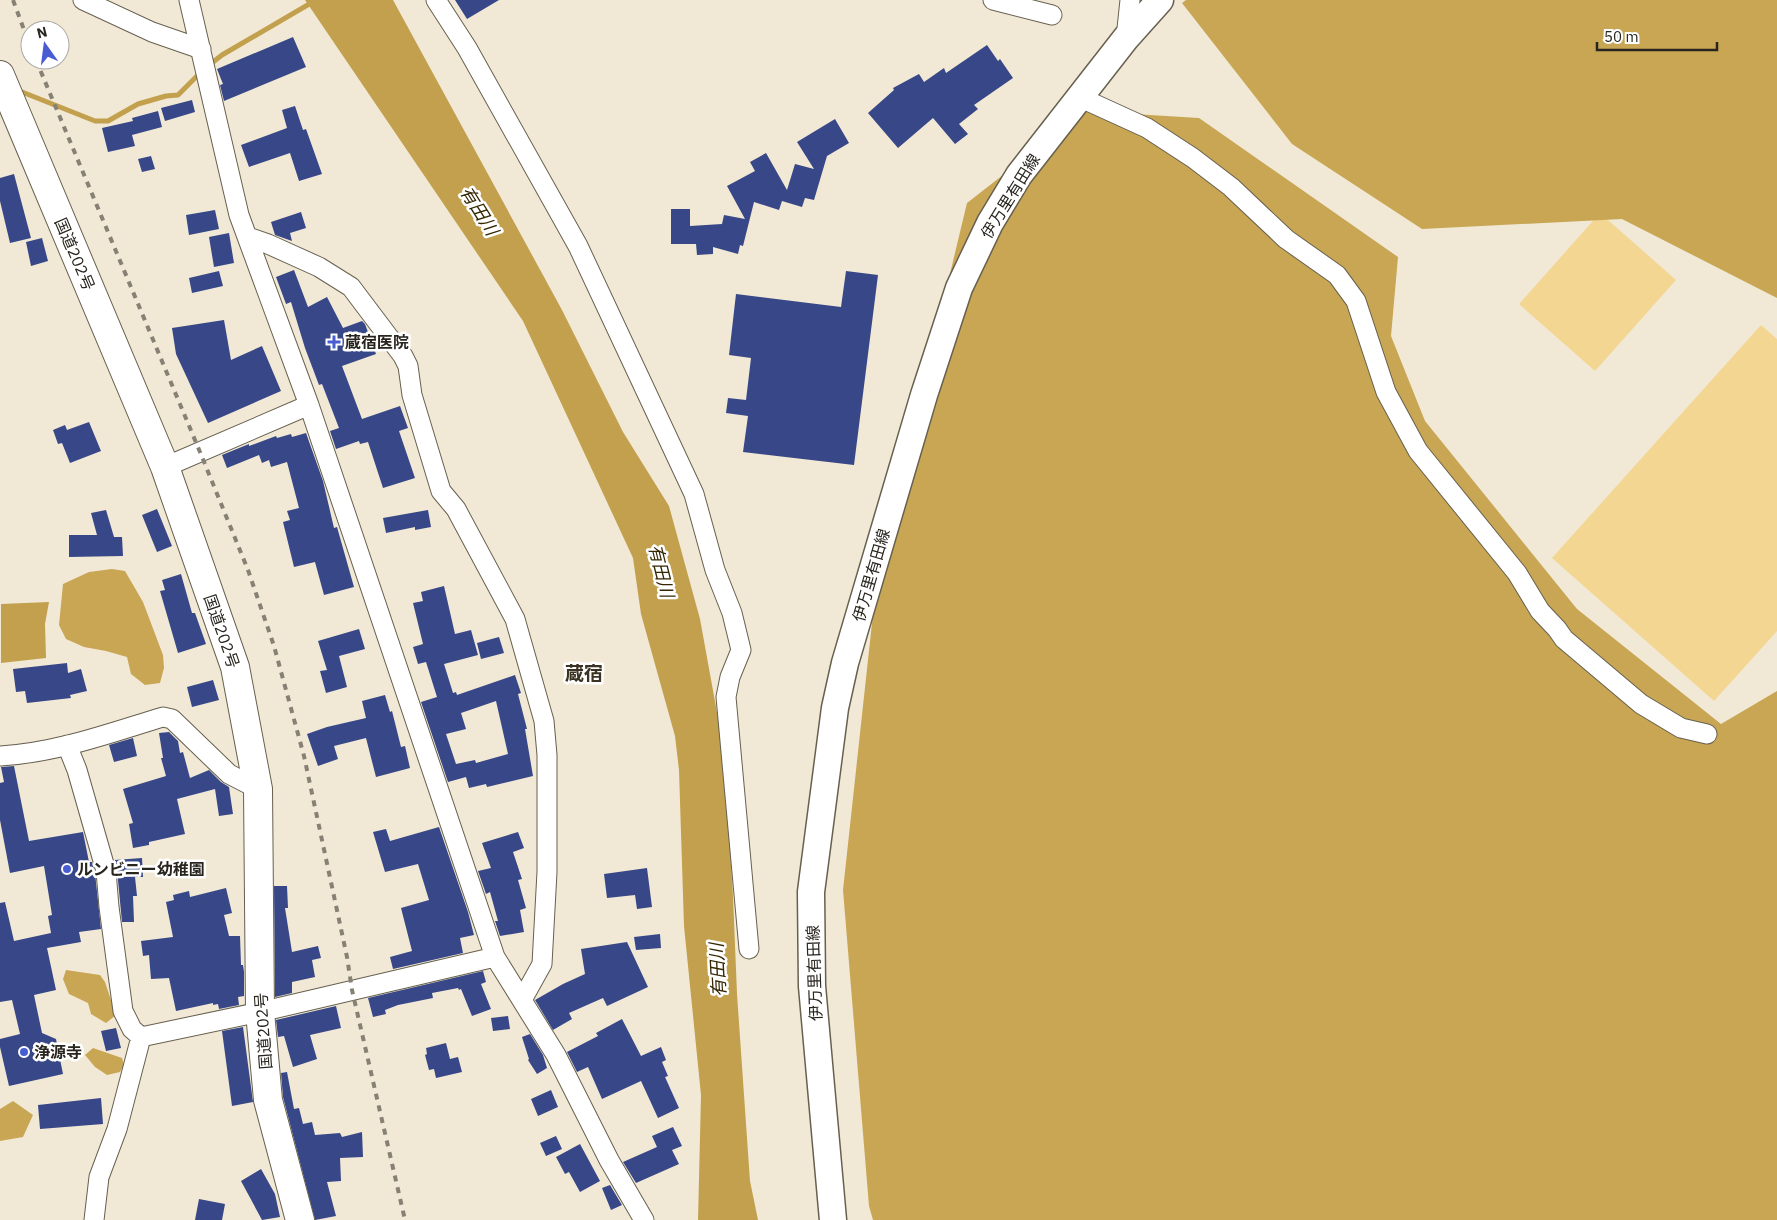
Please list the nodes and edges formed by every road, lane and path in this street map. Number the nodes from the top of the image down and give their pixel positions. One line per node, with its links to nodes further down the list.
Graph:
1 (83, 0): 9 (street)
2 (189, 0): 9 (street)
3 (436, 0): 19 (street)
4 (993, 0): 7 (street)
5 (1130, 0): 8 (street)
6 (1160, 0): 8 (main road, 伊万里有田線)
7 (1052, 15)
8 (1126, 38): 11 (main road, 伊万里有田線)
9 (201, 49): 12 (street)
10 (0, 75): 14 (highway, 国道202号)
11 (1079, 97): 15 (street); 27 (main road, 伊万里有田線)
12 (248, 237): 13 (street); 21 (street)
13 (309, 405): 14 (street); 20 (street)
14 (165, 467): 18 (highway, 国道202号)
15 (1707, 734)
16 (67, 745): 17 (street); 18 (street); 23 (street)
17 (0, 756)
18 (258, 789): 22 (highway, 国道202号)
19 (749, 949)
20 (495, 957): 21 (street); 22 (street)
21 (522, 1000): 26 (street)
22 (260, 1012): 23 (street); 25 (highway, 国道202号)
23 (141, 1037): 24 (street)
24 (94, 1220)
25 (300, 1220)
26 (644, 1220)
27 (833, 1220)

